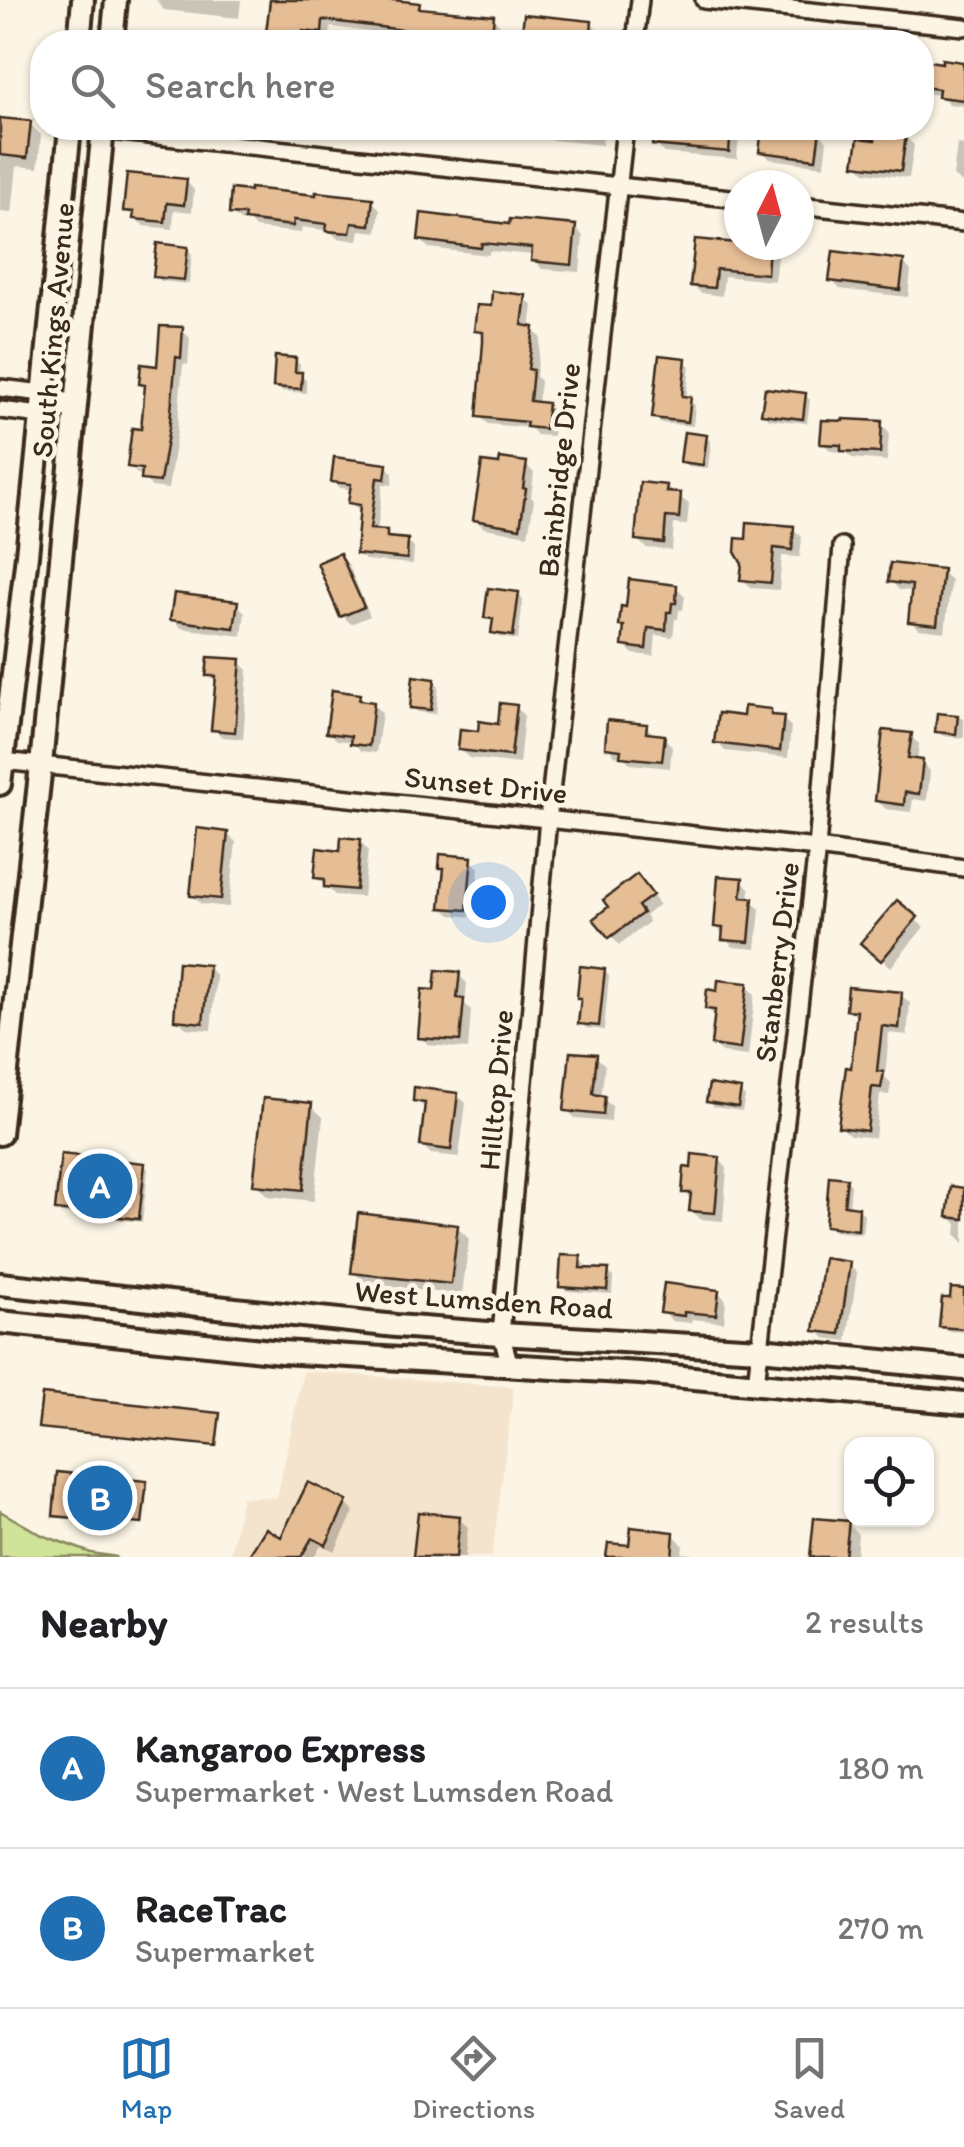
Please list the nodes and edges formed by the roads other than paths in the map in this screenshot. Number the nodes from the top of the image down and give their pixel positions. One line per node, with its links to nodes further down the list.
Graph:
1 (83, 0): 6 (main road)
2 (116, 0): 7 (main road)
3 (640, 0): 8 (street)
4 (704, 0): 5 (street)
5 (964, 26)
6 (80, 30)
7 (113, 30)
8 (636, 30)
9 (69, 140): 18 (main road, South Kings Avenue)
10 (96, 140): 19 (main road, South Kings Avenue)
11 (205, 140): 13 (street)
12 (624, 140): 13 (street, Bainbridge Drive)
13 (618, 186): 14 (street); 26 (street, Bainbridge Drive)
14 (724, 197)
15 (814, 207): 16 (street)
16 (964, 223)
17 (0, 388): 18 (street)
18 (43, 393): 19 (street); 21 (main road, South Kings Avenue)
19 (76, 404): 21 (street); 24 (main road, South Kings Avenue)
20 (0, 410): 21 (street)
21 (41, 415): 23 (main road, South Kings Avenue)
22 (842, 546): 27 (street, Stanberry Drive)
23 (2, 761): 24 (street, Sunset Drive); 25 (main road, South Kings Avenue)
24 (41, 765): 26 (street, Sunset Drive); 29 (main road, South Kings Avenue)
25 (0, 784)
26 (548, 819): 27 (street, Sunset Drive); 32 (street, Hilltop Drive)
27 (817, 848): 28 (street, Sunset Drive); 33 (street, Stanberry Drive)
28 (964, 868)
29 (0, 1134)
30 (0, 1284): 32 (main road, West Lumsden Road)
31 (0, 1322): 34 (main road, West Lumsden Road)
32 (500, 1334): 33 (main road, West Lumsden Road); 34 (street, Hilltop Drive)
33 (760, 1349): 35 (main road, West Lumsden Road); 36 (street, Stanberry Drive)
34 (510, 1365): 36 (main road, West Lumsden Road)
35 (964, 1369)
36 (756, 1384): 37 (main road, West Lumsden Road)
37 (964, 1403)

